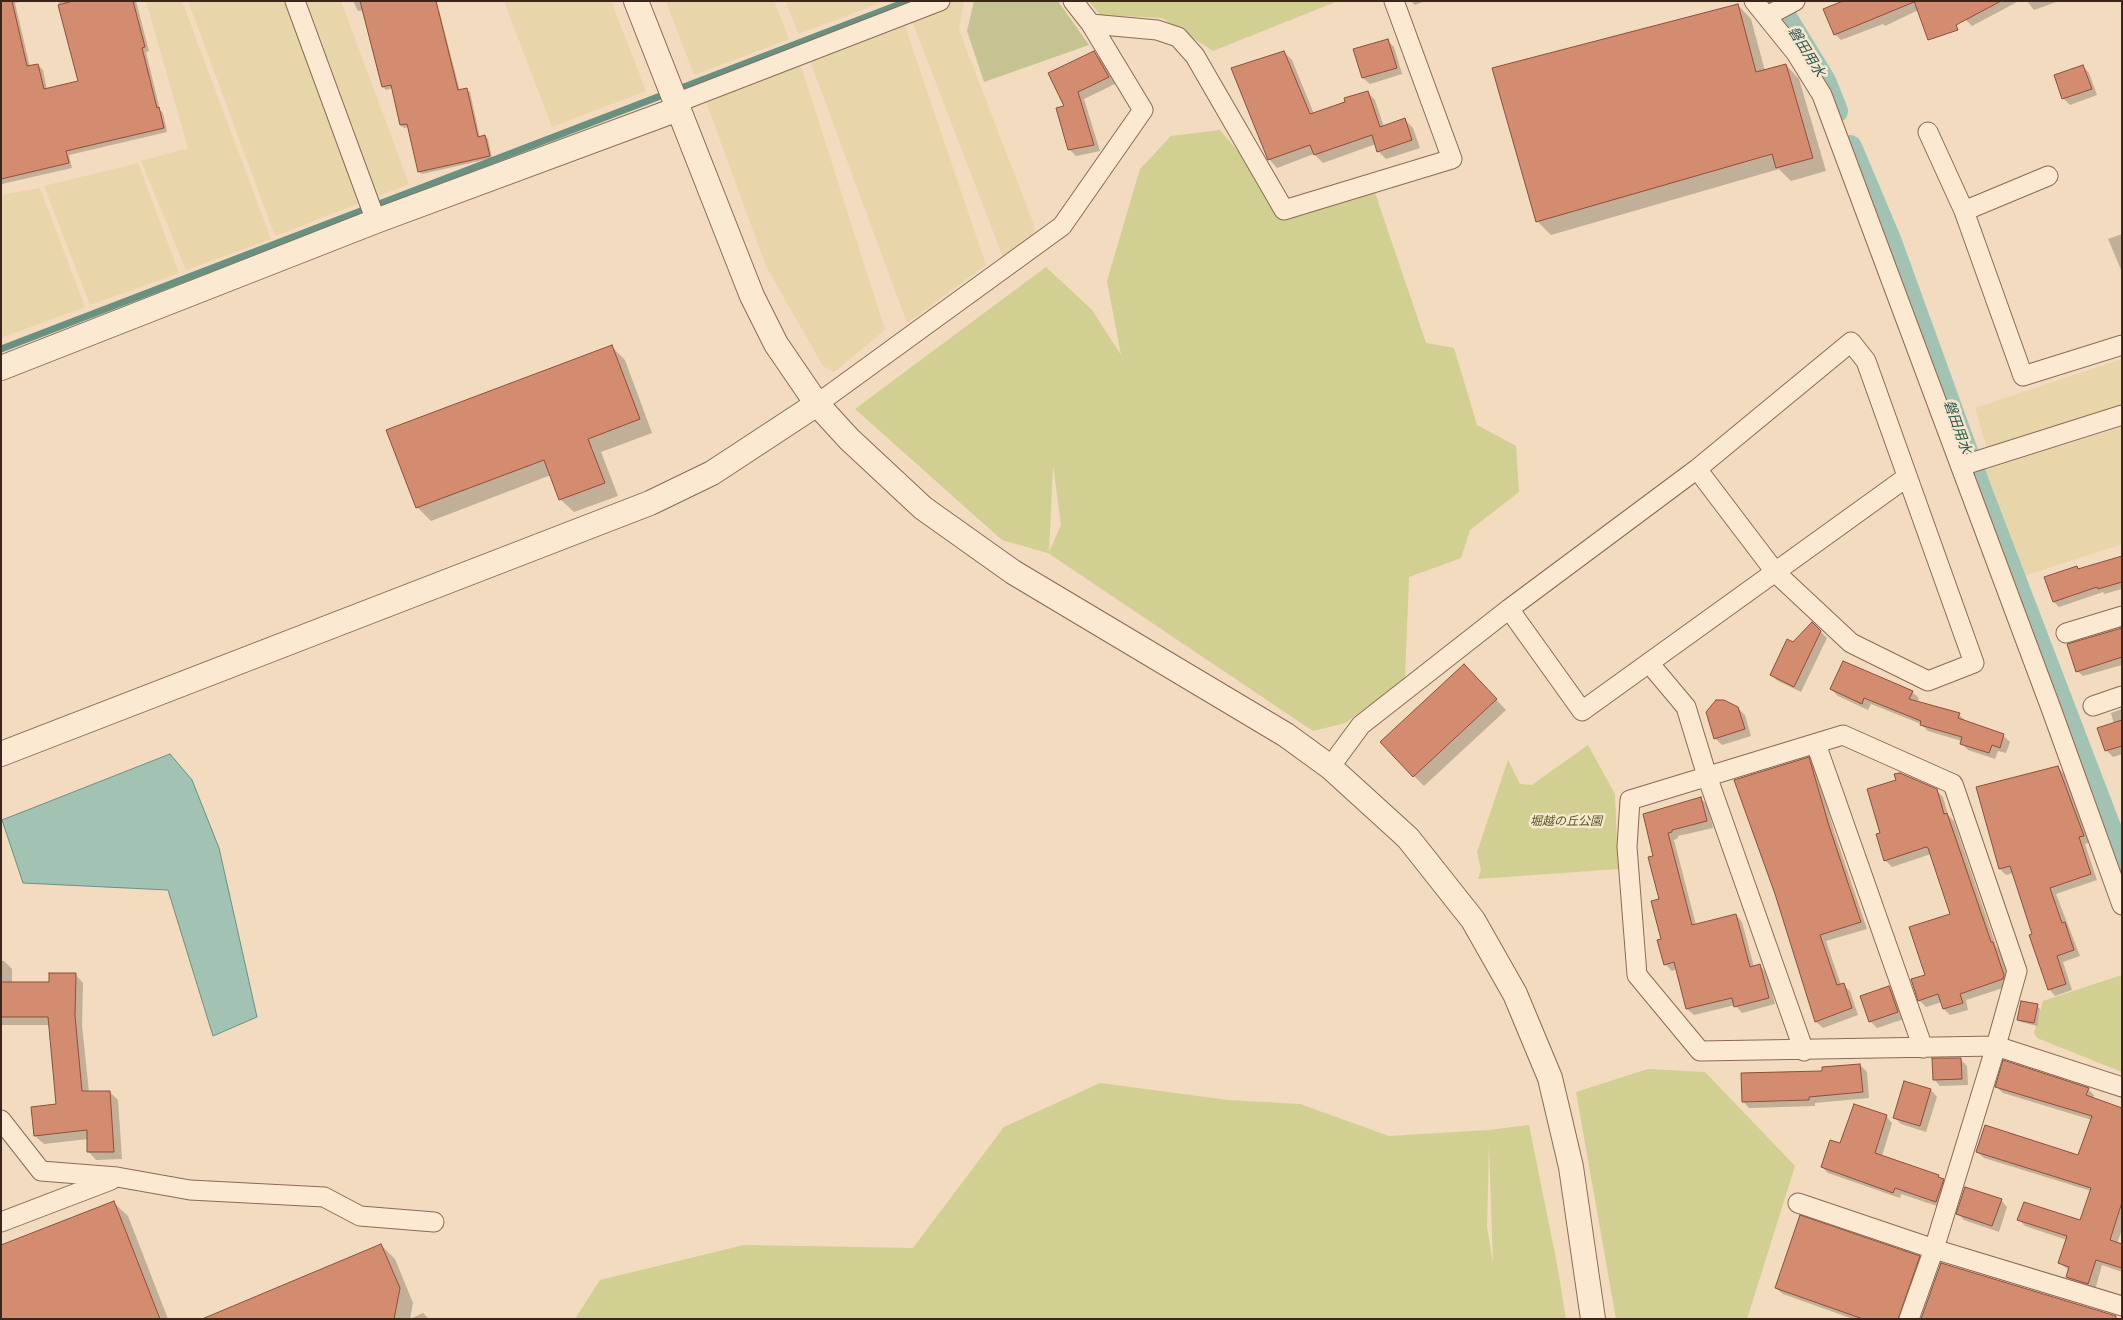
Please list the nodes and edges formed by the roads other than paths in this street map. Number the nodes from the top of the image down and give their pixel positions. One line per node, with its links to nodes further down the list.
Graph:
1 (295, 1): 14 (street)
2 (636, 1): 10 (street)
3 (940, 1): 10 (street)
4 (1073, 1): 9 (street)
5 (1394, 1): 9 (street)
6 (1754, 1): 8 (street)
7 (1795, 1): 8 (street)
8 (1767, 16): 19 (street)
9 (1091, 24): 17 (street)
10 (677, 106): 14 (street); 17 (street)
11 (1928, 132): 13 (street)
12 (2048, 176): 13 (street)
13 (1964, 211): 15 (street)
14 (376, 221): 16 (street)
15 (2122, 345)
16 (1, 368)
17 (817, 404): 30 (street); 31 (street)
18 (2122, 415): 19 (street)
19 (1961, 466): 33 (street)
20 (1697, 469): 21 (street); 22 (street); 23 (street)
21 (1907, 477): 22 (street); 22 (street)
22 (1776, 572): 26 (street)
23 (1509, 609): 26 (street); 31 (street)
24 (2122, 616): 25 (street)
25 (2066, 633)
26 (1649, 663): 32 (street)
27 (2122, 696): 28 (street)
28 (2093, 706)
29 (1816, 744): 32 (street); 34 (street); 35 (street)
30 (1, 754)
31 (1330, 766): 45 (street)
32 (1707, 776): 36 (street); 36 (street)
33 (2122, 905)
34 (1996, 1046): 35 (street); 37 (street); 43 (street)
35 (1923, 1048): 36 (street)
36 (1804, 1051)
37 (2122, 1087)
38 (1, 1120): 39 (street)
39 (117, 1178): 41 (street); 42 (street)
40 (1798, 1204): 43 (street)
41 (1, 1222)
42 (434, 1222)
43 (1934, 1249): 44 (street); 46 (street)
44 (2122, 1306)
45 (1593, 1319)
46 (1909, 1319)

